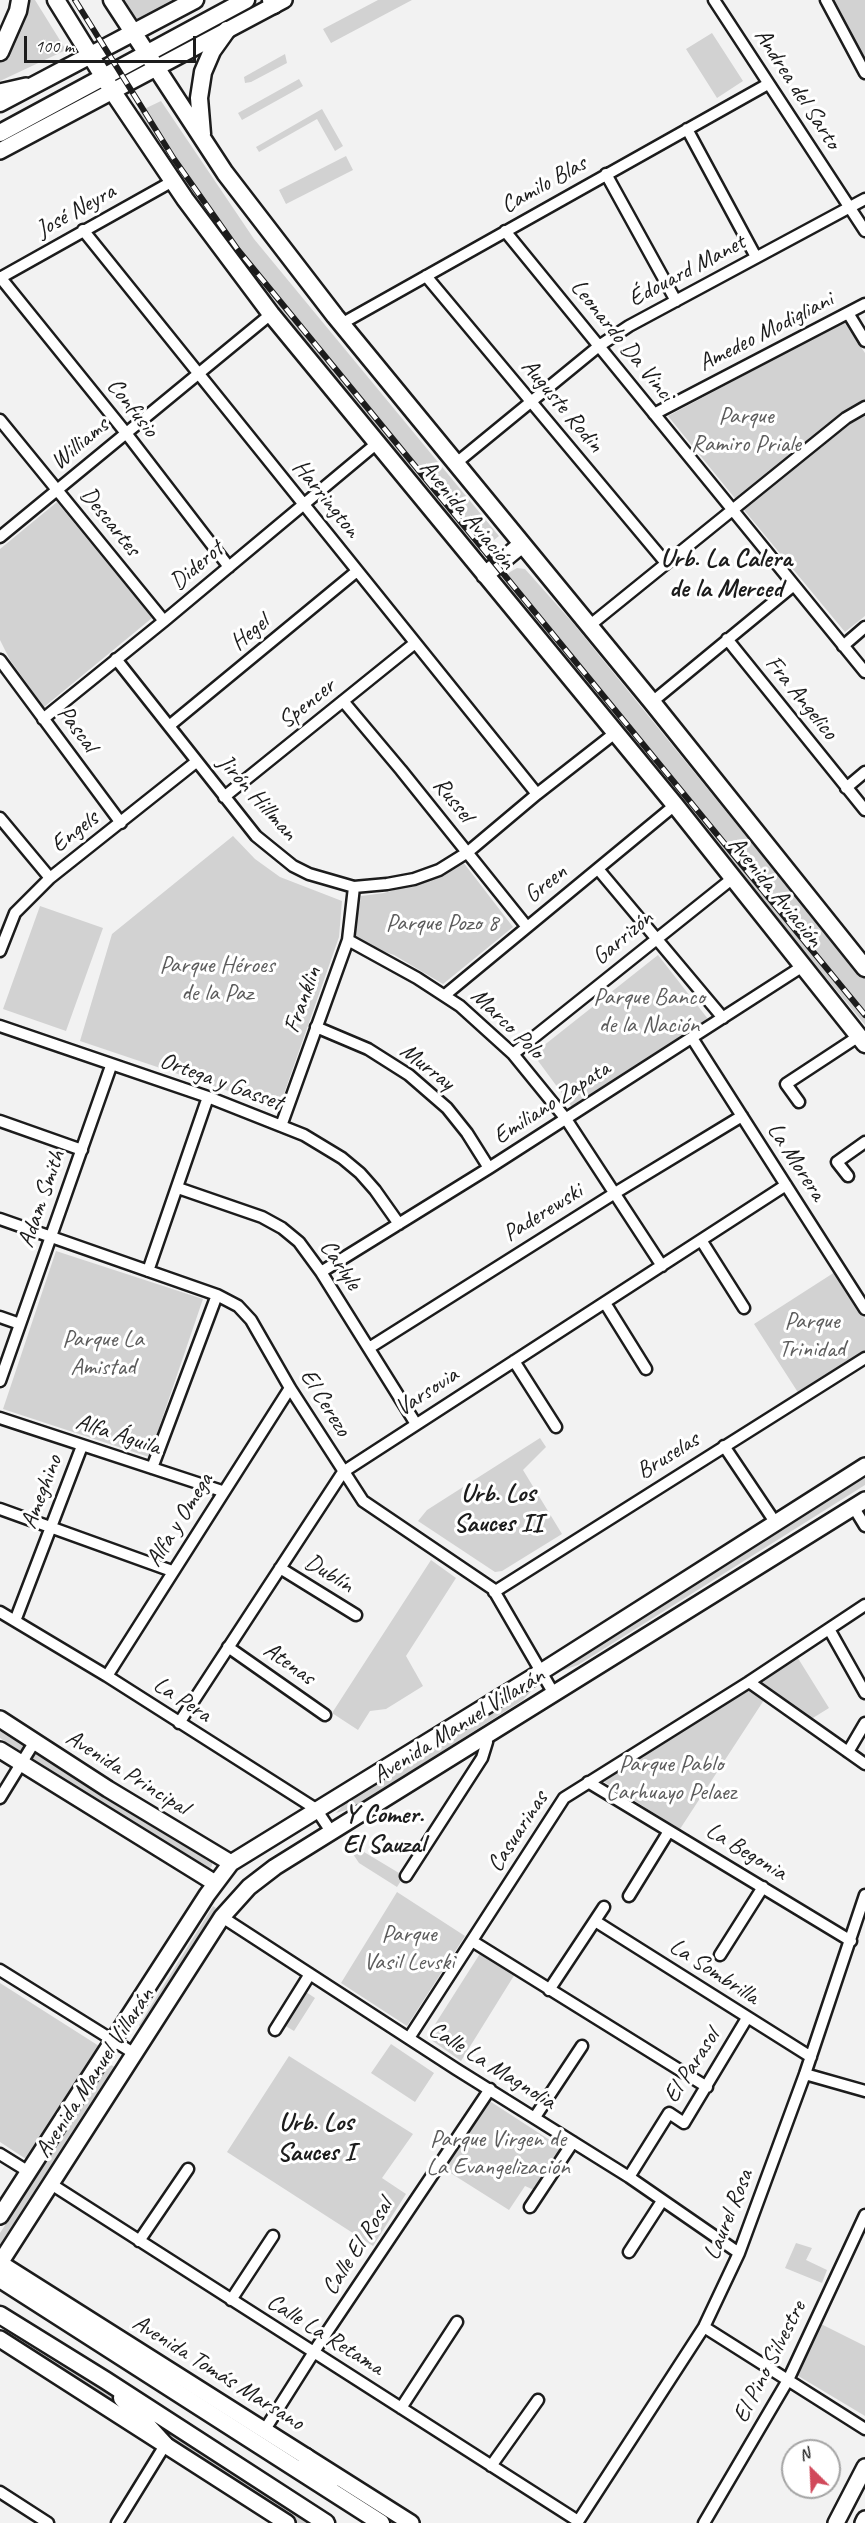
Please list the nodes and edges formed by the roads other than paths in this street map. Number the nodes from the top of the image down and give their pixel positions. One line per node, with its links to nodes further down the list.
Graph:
1 (20, 0): 11 (main road)
2 (56, 0): 12 (main road, Avenida Aviación)
3 (112, 0): 10 (main road, Avenida Aviación)
4 (195, 0): 10 (main road)
5 (246, 0): 13 (main road)
6 (826, 0): 14 (street)
7 (718, 1): 15 (street, Andrea del Sarto)
8 (276, 2): 9 (main road)
9 (227, 30): 13 (main road); 22 (main road)
10 (134, 32): 12 (main road); 13 (main road, Avenida Aviación)
11 (0, 52)
12 (90, 55): 16 (main road); 17 (main road, Avenida Aviación)
13 (152, 61): 17 (main road); 22 (main road, Avenida Aviación)
14 (865, 73)
15 (768, 84): 20 (street, Camilo Blas); 27 (street, Andrea del Sarto)
16 (32, 85): 18 (main road); 19 (main road)
17 (109, 85): 21 (main road); 23 (main road); 25 (main road, Avenida Aviación)
18 (0, 92)
19 (0, 103)
20 (687, 129): 24 (street, Camilo Blas); 31 (street)
21 (0, 133)
22 (202, 138): 38 (main road, Avenida Aviación)
23 (0, 151)
24 (606, 174): 29 (street, Camilo Blas); 34 (street)
25 (173, 181): 28 (street, José Neyra); 37 (main road, Avenida Aviación)
26 (865, 199): 27 (street, Édouard Manet)
27 (849, 207): 30 (street, Andrea del Sarto); 31 (street, Édouard Manet)
28 (83, 230): 33 (street, José Neyra); 41 (street, Harrington)
29 (505, 231): 32 (street, Camilo Blas); 40 (street, Leonardo Da Vinci)
30 (865, 231)
31 (756, 257): 34 (street, Édouard Manet)
32 (426, 276): 38 (street, Camilo Blas); 42 (street, Auguste Rodin)
33 (0, 278): 46 (street, Confusio)
34 (676, 301): 40 (street, Édouard Manet)
35 (865, 304): 36 (street, Amedeo Modigliani)
36 (848, 313): 39 (street); 44 (street, Amedeo Modigliani)
37 (271, 314): 41 (street, Williams); 47 (main road, Avenida Aviación)
38 (341, 324): 48 (main road, Avenida Aviación)
39 (865, 341)
40 (599, 346): 42 (street, Édouard Manet); 44 (street, Leonardo Da Vinci)
41 (198, 373): 46 (street, Williams); 50 (street, Harrington)
42 (531, 402): 48 (street, Édouard Manet); 54 (street, Auguste Rodin)
43 (865, 407): 51 (street)
44 (654, 414): 51 (street, Leonardo Da Vinci)
45 (0, 420): 49 (street, Descartes)
46 (126, 433): 49 (street, Williams); 55 (street, Confusio)
47 (376, 444): 50 (street, Diderot); 57 (main road, Avenida Aviación)
48 (455, 464): 53 (main road, Avenida Aviación)
49 (57, 491): 52 (street, Williams); 59 (street, Descartes)
50 (304, 504): 55 (street, Diderot); 56 (street, Harrington)
51 (732, 509): 54 (street); 58 (street, Leonardo Da Vinci)
52 (0, 537)
53 (521, 545): 57 (main road); 60 (main road, Avenida Aviación)
54 (666, 563): 60 (street)
55 (229, 567): 59 (street, Diderot)
56 (357, 571): 63 (street, Harrington); 71 (street, Hegel)
57 (484, 575): 72 (main road, Avenida Aviación)
58 (794, 585): 62 (street); 64 (street, Leonardo Da Vinci)
59 (164, 621): 65 (street, Diderot)
60 (589, 626): 69 (main road, Avenida Aviación)
61 (865, 627): 64 (street)
62 (727, 639): 69 (street); 75 (street, Fra Angelico)
63 (415, 643): 68 (street, Spencer); 76 (street, Harrington)
64 (843, 646): 67 (street, Leonardo Da Vinci)
65 (116, 659): 70 (street, Diderot); 71 (street, Jirón Hillman)
66 (0, 660): 70 (street, Pascal)
67 (865, 672)
68 (343, 701): 77 (street, Spencer); 82 (street, Russel)
69 (652, 702): 92 (main road, Avenida Aviación)
70 (43, 718): 81 (street, Pascal)
71 (169, 726): 73 (street, Jirón Hillman)
72 (615, 733): 76 (street, Jirón Hillman); 78 (main road, Avenida Aviación)
73 (196, 762): 77 (street, Jirón Hillman); 81 (street, Engels)
74 (865, 772): 75 (street)
75 (846, 788): 79 (street, Fra Angelico)
76 (537, 794): 82 (street, Jirón Hillman)
77 (224, 796): 86 (street, Jirón Hillman)
78 (675, 805): 83 (street, Green); 85 (main road, Avenida Aviación)
79 (865, 810)
80 (0, 818): 84 (street)
81 (121, 823): 84 (street, Engels)
82 (468, 852): 86 (street, Jirón Hillman); 87 (street, Russel)
83 (598, 869): 87 (street, Green); 88 (street)
84 (51, 878): 90 (street, Engels)
85 (733, 878): 88 (street, Garrizón); 91 (main road, Avenida Aviación)
86 (354, 887): 89 (street, Franklin)
87 (527, 927): 93 (street, Green)
88 (656, 937): 94 (street); 99 (street, Garrizón)
89 (348, 940): 93 (street, Marco Polo); 96 (street, Franklin)
90 (0, 951)
91 (803, 966): 94 (street, Emiliano Zapata); 98 (main road, Avenida Aviación)
92 (865, 968)
93 (445, 995): 99 (street, Marco Polo)
94 (723, 1018): 97 (street, Emiliano Zapata)
95 (0, 1026): 100 (street, Ortega y Gasset)
96 (316, 1027): 106 (street, Franklin); 109 (street, Murray)
97 (692, 1038): 103 (street, La Morera); 104 (street, Emiliano Zapata)
98 (862, 1040): 102 (street)
99 (513, 1054): 104 (street, Marco Polo)
100 (111, 1066): 101 (street, Ortega y Gasset); 108 (street, Adam Smith)
101 (208, 1098): 106 (street, Ortega y Gasset); 112 (street)
102 (799, 1102)
103 (742, 1116): 111 (street, La Morera); 113 (street, Paderewski)
104 (566, 1119): 109 (street, Emiliano Zapata); 113 (street, Marco Polo)
105 (0, 1121): 108 (street)
106 (281, 1125): 115 (street, Ortega y Gasset)
107 (865, 1142): 110 (street)
108 (82, 1150): 116 (street, Adam Smith)
109 (489, 1168): 115 (street, Emiliano Zapata)
110 (848, 1176)
111 (786, 1185): 117 (street, Varsovia); 124 (street, La Morera)
112 (178, 1188): 119 (street); 120 (street, Carlyle)
113 (615, 1193): 118 (street, Marco Polo); 127 (street, Paderewski)
114 (0, 1219): 116 (street, El Cerezo)
115 (399, 1224): 120 (street, Emiliano Zapata)
116 (51, 1237): 119 (street, El Cerezo); 126 (street, Adam Smith)
117 (701, 1240): 118 (street, Varsovia); 123 (street)
118 (662, 1266): 122 (street, Varsovia)
119 (148, 1271): 121 (street, El Cerezo)
120 (321, 1272): 127 (street, Carlyle)
121 (217, 1295): 132 (street, El Cerezo); 139 (street)
122 (605, 1303): 129 (street, Varsovia); 130 (street)
123 (744, 1308)
124 (865, 1309)
125 (0, 1317): 126 (street)
126 (20, 1324): 131 (street, Adam Smith)
127 (369, 1348): 134 (street, Carlyle)
128 (865, 1358): 137 (street, Bruselas)
129 (514, 1361): 134 (street, Varsovia); 135 (street)
130 (646, 1369)
131 (0, 1381)
132 (290, 1388): 140 (street, El Cerezo); 141 (street, Alfa y Omega)
133 (0, 1418): 136 (street, Alfa Águila)
134 (417, 1424): 140 (street, Varsovia)
135 (556, 1427)
136 (82, 1446): 139 (street, Alfa Águila); 146 (street, Ameghino)
137 (724, 1446): 144 (street); 149 (street, Bruselas)
138 (865, 1466): 144 (main road, Avenida Manuel Villarán)
139 (152, 1468): 141 (street, Alfa Águila)
140 (343, 1472): 147 (street, Varsovia); 149 (street, El Cerezo)
141 (222, 1491): 148 (street, Alfa y Omega)
142 (859, 1504): 145 (street); 160 (main road, Avenida Manuel Villarán)
143 (0, 1509): 146 (street)
144 (775, 1522): 156 (main road, Avenida Manuel Villarán)
145 (865, 1526)
146 (51, 1527): 148 (street); 153 (street, Ameghino)
147 (280, 1568): 152 (street, Dublín); 155 (street, Varsovia)
148 (172, 1571): 157 (street, Alfa y Omega)
149 (494, 1592): 156 (street, El Cerezo)
150 (865, 1605): 154 (street, Casuarinas)
151 (0, 1612): 153 (street, La Pera)
152 (356, 1615)
153 (15, 1621): 157 (street, La Pera)
154 (829, 1629): 158 (street, Casuarinas); 159 (street)
155 (228, 1647): 161 (street, Atenas); 163 (street, Varsovia)
156 (541, 1672): 160 (street, El Cerezo); 173 (main road, Avenida Manuel Villarán)
157 (107, 1676): 163 (street, La Pera)
158 (749, 1682): 168 (street); 171 (street, Casuarinas)
159 (865, 1693)
160 (554, 1694): 165 (main road, Avenida Manuel Villarán)
161 (325, 1715)
162 (0, 1719): 166 (main road, Avenida Principal)
163 (179, 1723): 173 (street, La Pera)
164 (865, 1723): 168 (street)
165 (486, 1737): 175 (main road, Avenida Manuel Villarán); 178 (street)
166 (35, 1741): 169 (street); 176 (main road, Avenida Principal)
167 (0, 1750): 169 (main road, Avenida Principal)
168 (848, 1752): 170 (street)
169 (22, 1763): 172 (street); 179 (main road, Avenida Principal)
170 (865, 1764)
171 (588, 1782): 174 (street, La Begonia); 186 (street, Casuarinas)
172 (0, 1798)
173 (316, 1809): 175 (street, La Pera); 177 (main road, Avenida Manuel Villarán)
174 (669, 1831): 180 (street, La Begonia); 182 (street)
175 (332, 1833): 184 (main road, Avenida Manuel Villarán)
176 (214, 1852): 177 (main road, Avenida Principal); 179 (main road)
177 (231, 1863): 179 (main road, Avenida Manuel Villarán)
178 (406, 1876)
179 (209, 1879): 195 (main road, Avenida Manuel Villarán)
180 (763, 1887): 187 (street, La Begonia); 188 (street)
181 (865, 1895): 187 (street, Laurel Rosa)
182 (629, 1896)
183 (604, 1907): 185 (street)
184 (222, 1917): 190 (street, Calle La Magnolia); 197 (main road, Avenida Manuel Villarán)
185 (595, 1921): 191 (street); 192 (street, La Sombrilla)
186 (472, 1941): 191 (street); 194 (street, Casuarinas)
187 (850, 1941): 198 (street, Laurel Rosa)
188 (720, 1955)
189 (0, 1970): 195 (street)
190 (310, 1974): 193 (street); 194 (street, Calle La Magnolia)
191 (549, 1990): 200 (street)
192 (747, 2018): 198 (street, La Sombrilla); 200 (street, El Parasol)
193 (275, 2030)
194 (409, 2038): 201 (street, Calle La Magnolia)
195 (113, 2041): 197 (street); 207 (main road, Avenida Manuel Villarán)
196 (582, 2046): 203 (street)
197 (135, 2054): 209 (main road, Avenida Manuel Villarán)
198 (811, 2057): 199 (street, Laurel Rosa)
199 (805, 2074): 202 (street); 217 (street, Laurel Rosa)
200 (707, 2087): 208 (street, El Parasol)
201 (490, 2089): 203 (street, Calle La Magnolia); 225 (street, Calle El Rosal)
202 (865, 2091)
203 (535, 2117): 204 (street, Calle La Magnolia)
204 (573, 2142): 208 (street, Calle La Magnolia); 211 (street)
205 (0, 2154): 207 (street)
206 (188, 2169): 215 (street)
207 (29, 2172): 213 (main road, Avenida Manuel Villarán)
208 (629, 2177): 210 (street, Calle La Magnolia)
209 (51, 2184): 215 (street, Calle La Retama); 218 (main road, Avenida Manuel Villarán)
210 (662, 2201): 216 (street); 217 (street, Calle La Magnolia)
211 (530, 2207)
212 (865, 2215): 227 (street, El Pino Silvestre)
213 (0, 2216)
214 (273, 2236): 220 (street)
215 (139, 2241): 220 (street, Calle La Retama)
216 (629, 2252)
217 (739, 2253): 223 (street, Laurel Rosa)
218 (0, 2263): 230 (main road, Avenida Tomás Marsano)
219 (0, 2280): 230 (main road, Avenida Tomás Marsano)
220 (231, 2301): 225 (street, Calle La Retama)
221 (0, 2315): 226 (main road)
222 (457, 2322): 229 (street)
223 (704, 2327): 227 (street); 240 (street, Laurel Rosa)
224 (0, 2339): 233 (main road)
225 (314, 2353): 229 (street, Calle La Retama); 232 (street, Calle El Rosal)
226 (105, 2380): 233 (main road); 244 (main road)
227 (788, 2380): 231 (street); 247 (street, El Pino Silvestre)
228 (538, 2400): 235 (street)
229 (400, 2408): 235 (street, Calle La Retama)
230 (241, 2425): 232 (main road, Avenida Tomás Marsano); 238 (main road, Avenida Tomás Marsano)
231 (865, 2429)
232 (264, 2431): 234 (main road, Avenida Tomás Marsano)
233 (164, 2448): 242 (street); 243 (main road)
234 (306, 2457): 238 (main road); 246 (main road, Avenida Tomás Marsano)
235 (491, 2466): 240 (street, Calle La Retama)
236 (865, 2467): 248 (main road)
237 (2, 2497): 241 (street)
238 (345, 2499): 245 (main road, Avenida Tomás Marsano)
239 (865, 2519): 249 (main road)
240 (577, 2522)
241 (48, 2523)
242 (117, 2523)
243 (287, 2523)
244 (326, 2523)
245 (381, 2523)
246 (411, 2523)
247 (704, 2523)
248 (836, 2523)
249 (863, 2523)

